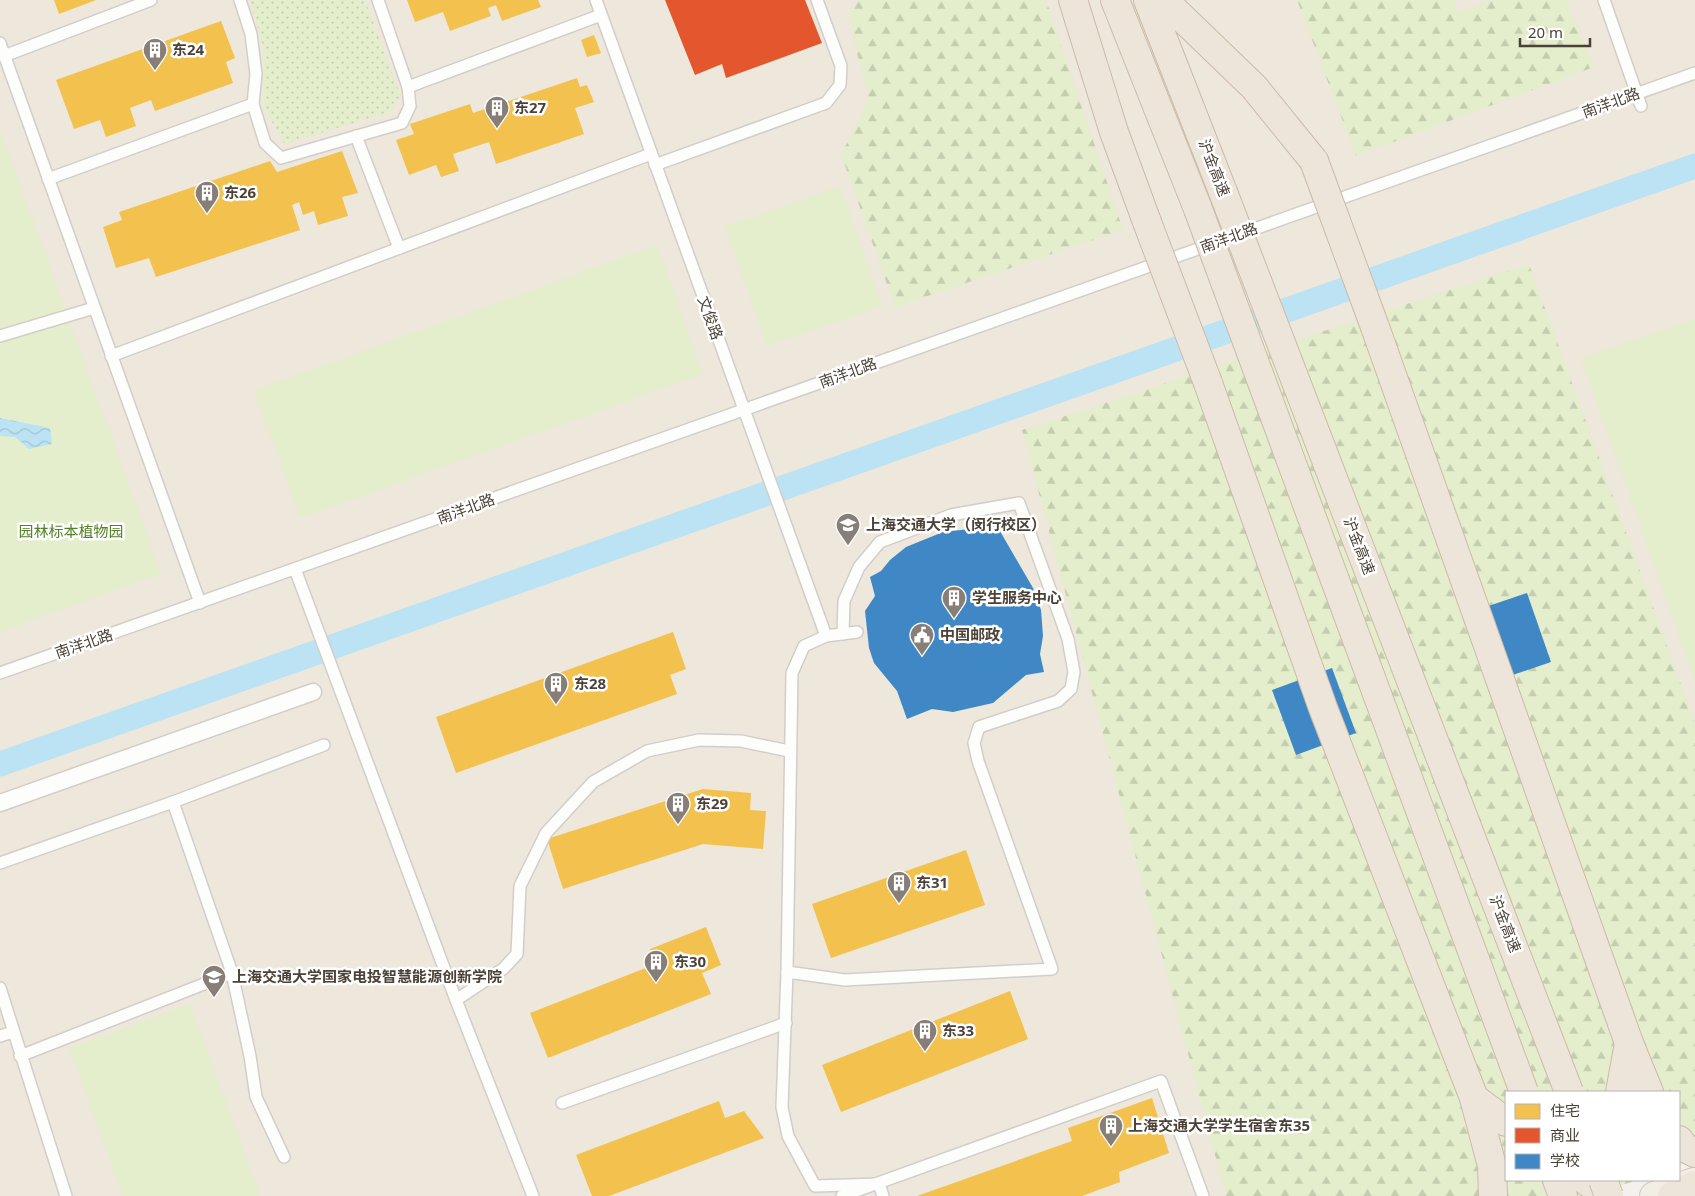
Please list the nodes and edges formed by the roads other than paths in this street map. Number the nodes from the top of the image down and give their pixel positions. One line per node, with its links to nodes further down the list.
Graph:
1 (151, 0): 13 (lane)
2 (240, 0): 17 (lane)
3 (378, 0): 15 (lane)
4 (596, 0): 11 (lane, 文俊路)
5 (817, 0): 21 (lane)
6 (1073, 0): 53 (highway, bridge)
7 (1115, 0): 49 (highway, 沪金高速, bridge)
8 (1148, 0): 50 (highway, 沪金高速, bridge)
9 (1167, 0): 47 (highway, bridge)
10 (1604, 0): 16 (lane)
11 (602, 15): 15 (lane); 20 (lane, 文俊路)
12 (0, 43): 13 (lane)
13 (4, 56): 22 (lane)
14 (1695, 73): 16 (lane, 南洋北路)
15 (408, 87): 19 (lane)
16 (1637, 94): 18 (lane); 27 (lane, 南洋北路)
17 (253, 104): 19 (lane); 22 (lane)
18 (1641, 106)
19 (356, 136): 23 (lane)
20 (651, 154): 21 (lane, 文俊路); 23 (lane)
21 (655, 165): 27 (lane, 文俊路)
22 (48, 179): 24 (lane)
23 (399, 248): 26 (lane)
24 (94, 308): 25 (lane); 26 (lane)
25 (0, 336)
26 (111, 356): 29 (lane)
27 (743, 411): 28 (lane, 南洋北路); 32 (lane, 文俊路)
28 (295, 570): 29 (lane, 南洋北路); 43 (lane)
29 (200, 603): 33 (lane, 南洋北路)
30 (857, 632): 31 (lane)
31 (843, 634): 32 (lane); 40 (lane)
32 (826, 636): 36 (lane)
33 (0, 673)
34 (313, 692): 38 (street)
35 (324, 745): 37 (lane)
36 (789, 751): 40 (lane); 43 (lane)
37 (173, 802): 39 (lane); 41 (lane)
38 (0, 803)
39 (0, 863)
40 (787, 972): 44 (lane)
41 (232, 973): 48 (lane); 58 (lane)
42 (0, 988): 45 (lane)
43 (456, 1000): 64 (lane)
44 (786, 1023): 54 (lane); 61 (lane)
45 (13, 1032): 46 (lane); 48 (lane)
46 (0, 1036)
47 (1628, 1043): 51 (highway); 52 (highway)
48 (20, 1056): 63 (lane)
49 (1524, 1091)
50 (1569, 1091)
51 (1620, 1091)
52 (1649, 1091)
53 (1474, 1098): 55 (highway); 68 (highway)
54 (562, 1103)
55 (1505, 1121)
56 (1680, 1141): 57 (highway)
57 (1695, 1153)
58 (284, 1157)
59 (1557, 1181): 69 (highway)
60 (1695, 1181): 70 (main road)
61 (878, 1184): 65 (lane); 66 (lane); 67 (lane)
62 (1695, 1185): 71 (highway)
63 (66, 1196)
64 (534, 1196)
65 (842, 1196)
66 (883, 1196)
67 (1203, 1196)
68 (1493, 1196)
69 (1563, 1196)
70 (1654, 1196)
71 (1672, 1196)

